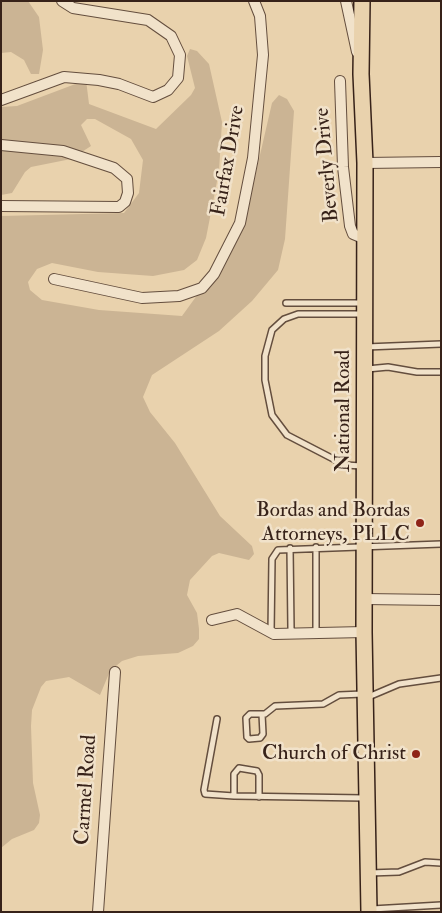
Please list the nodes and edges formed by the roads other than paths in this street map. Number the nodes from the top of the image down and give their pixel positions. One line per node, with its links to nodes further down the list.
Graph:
1 (62, 1): 7 (street)
2 (254, 1): 13 (street, Fairfax Drive)
3 (346, 1): 5 (street)
4 (362, 1): 5 (main road, National Road)
5 (361, 74): 10 (main road, National Road)
6 (340, 81): 12 (street, Beverly Drive)
7 (1, 100)
8 (1, 145): 11 (street)
9 (441, 162): 10 (street)
10 (365, 163): 12 (main road, National Road)
11 (1, 206)
12 (365, 239): 15 (main road, National Road)
13 (54, 279)
14 (286, 303): 15 (lane)
15 (365, 308): 17 (main road, National Road); 20 (lane)
16 (441, 344): 17 (lane)
17 (365, 347): 18 (main road, National Road)
18 (365, 369): 19 (lane); 20 (main road, National Road)
19 (441, 372)
20 (365, 467): 22 (main road, National Road)
21 (441, 544): 22 (lane)
22 (364, 546): 23 (lane); 25 (main road, National Road)
23 (316, 547): 24 (lane); 29 (lane)
24 (290, 548): 28 (lane); 31 (lane)
25 (364, 599): 26 (street); 30 (main road, National Road)
26 (441, 600)
27 (212, 620): 28 (street)
28 (270, 632): 31 (street)
29 (316, 632): 30 (street); 31 (street)
30 (364, 632): 34 (main road, National Road)
31 (294, 633)
32 (115, 672): 44 (street, Carmel Road)
33 (441, 678): 34 (lane)
34 (366, 696): 35 (lane); 39 (main road, National Road)
35 (262, 714): 35 (lane)
36 (217, 719): 37 (lane)
37 (234, 796): 38 (lane); 38 (lane)
38 (259, 797): 39 (lane)
39 (367, 798): 41 (main road, National Road)
40 (441, 862): 41 (lane)
41 (368, 873): 43 (main road, National Road)
42 (441, 905): 43 (lane)
43 (369, 910)
44 (98, 912)

